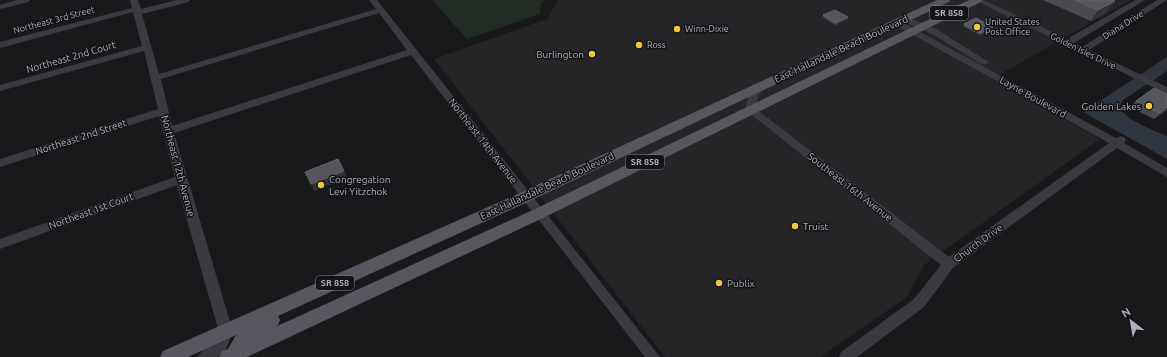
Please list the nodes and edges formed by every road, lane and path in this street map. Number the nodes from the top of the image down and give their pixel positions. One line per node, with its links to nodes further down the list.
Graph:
1 (26, 0): 8 (street)
2 (186, 0): 9 (street, Northeast 3rd Street)
3 (373, 0): 10 (street, Northeast 14th Avenue)
4 (945, 0): 11 (main road, East Hallandale Beach Boulevard / SR 858)
5 (978, 0): 12 (main road, East Hallandale Beach Boulevard / SR 858); 13 (street, Golden Isles Drive)
6 (1141, 0): 13 (street, Diana Drive)
7 (1163, 0): 16 (street, Diana Drive)
8 (0, 7)
9 (136, 7): 14 (street, Northeast 3rd Street); 15 (street, Northeast 12th Avenue)
10 (381, 10): 17 (street, Northeast 14th Avenue); 18 (street)
11 (902, 21): 12 (street, Layne Boulevard); 19 (main road, East Hallandale Beach Boulevard / SR 858)
12 (917, 28): 23 (main road, East Hallandale Beach Boulevard / SR 858); 27 (street, Layne Boulevard)
13 (1067, 42): 16 (street, Golden Isles Drive)
14 (0, 45)
15 (147, 47): 18 (street, Northeast 12th Avenue); 20 (street, Northeast 2nd Court)
16 (1083, 50): 21 (street, Golden Isles Drive)
17 (412, 51): 26 (street); 32 (street, Northeast 14th Avenue)
18 (156, 78): 24 (street, Northeast 12th Avenue)
19 (763, 86): 22 (main road, East Hallandale Beach Boulevard / SR 858); 23 (street)
20 (0, 88)
21 (1167, 91)
22 (735, 99): 25 (main road); 32 (main road, East Hallandale Beach Boulevard / SR 858)
23 (750, 110): 25 (main road, East Hallandale Beach Boulevard / SR 858); 35 (street, Southeast 16th Avenue)
24 (163, 111): 26 (street, Northeast 12th Avenue); 28 (street, Northeast 2nd Street)
25 (713, 128): 33 (main road, East Hallandale Beach Boulevard / SR 858)
26 (168, 132): 31 (street, Northeast 12th Avenue)
27 (1119, 142): 29 (street, Layne Boulevard); 30 (street, Layne Boulevard); 35 (street, Church Drive)
28 (0, 163)
29 (1167, 166)
30 (1167, 173)
31 (181, 179): 34 (street, Northeast 1st Court); 37 (street, Northeast 12th Avenue)
32 (526, 196): 33 (street, Northeast 14th Avenue); 36 (main road, East Hallandale Beach Boulevard / SR 858)
33 (540, 213): 38 (main road, East Hallandale Beach Boulevard / SR 858); 41 (street, Northeast 14th Avenue)
34 (0, 244)
35 (949, 264): 42 (street, Church Drive)
36 (335, 283): 37 (main road, East Hallandale Beach Boulevard / SR 858); 38 (main road)
37 (226, 332): 39 (main road, East Hallandale Beach Boulevard / SR 858); 40 (street)
38 (231, 356)
39 (169, 357)
40 (204, 357)
41 (653, 357)
42 (846, 357)

